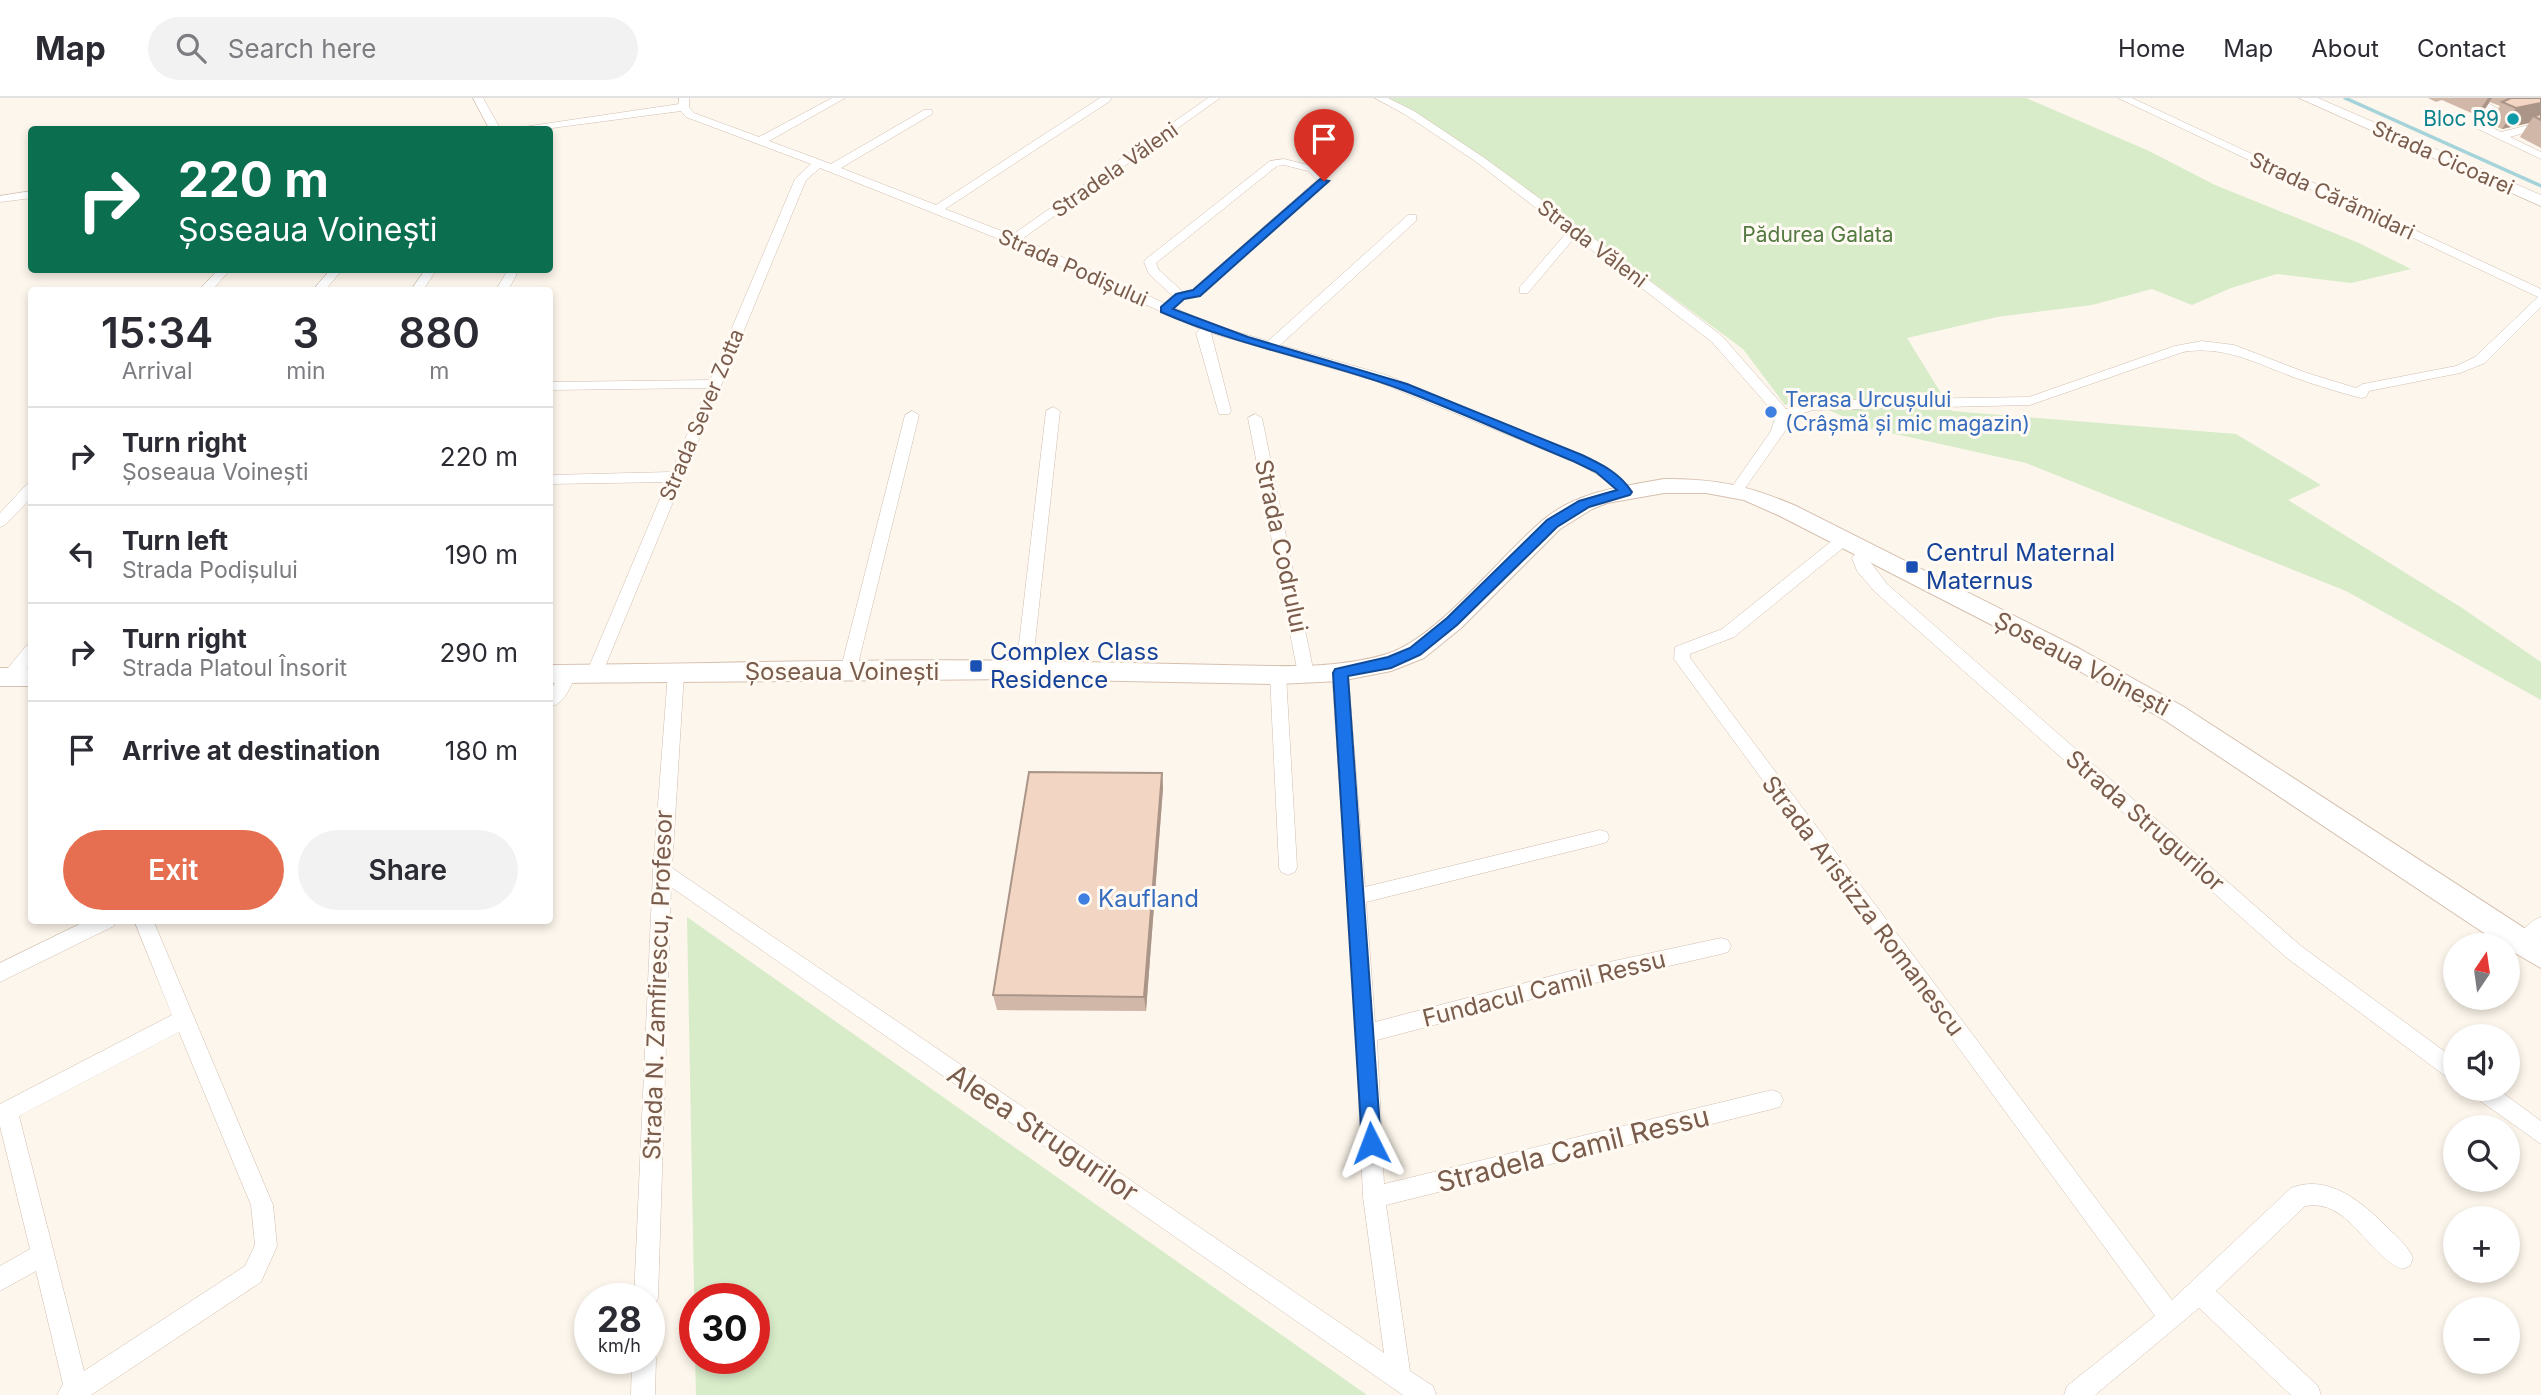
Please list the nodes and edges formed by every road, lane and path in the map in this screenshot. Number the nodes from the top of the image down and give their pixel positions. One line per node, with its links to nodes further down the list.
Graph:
1 (478, 98): 12 (street)
2 (840, 98): 15 (street)
3 (1215, 98): 24 (street, Stradela Văleni)
4 (1380, 98): 23 (street, Strada Văleni)
5 (2123, 98): 32 (street, Strada Cărămidari)
6 (2306, 98): 20 (street, Strada Cicoarei)
7 (2469, 98): 14 (street)
8 (1106, 99): 21 (street)
9 (684, 102): 13 (street); 15 (street, Strada Podișului)
10 (929, 112): 17 (street)
11 (2541, 125): 14 (street)
12 (494, 126)
13 (533, 126)
14 (2500, 136): 16 (street)
15 (761, 141): 17 (street, Strada Podișului)
16 (2541, 156)
17 (825, 165): 21 (street, Strada Podișului); 38 (street, Strada Sever Zotta)
18 (28, 195): 19 (street)
19 (0, 199)
20 (2541, 201)
21 (936, 209): 24 (street, Strada Podișului)
22 (1412, 218): 37 (street)
23 (1575, 230): 31 (street); 42 (street, Strada Văleni)
24 (1013, 240): 35 (street, Strada Podișului)
25 (221, 273): 28 (street)
26 (333, 273): 29 (street)
27 (511, 274): 30 (street)
28 (208, 287)
29 (322, 287)
30 (504, 287)
31 (1524, 290)
32 (2541, 294)
33 (1180, 296): 33 (street); 35 (street)
34 (2541, 300): 42 (street)
35 (1166, 310): 36 (street, Strada Podișului)
36 (1208, 328): 37 (street, Strada Podișului); 41 (street)
37 (1269, 347): 49 (street, Strada Podișului)
38 (716, 384): 39 (street); 45 (street, Strada Sever Zotta)
39 (553, 386)
40 (1053, 411): 53 (street)
41 (1224, 411)
42 (1783, 414): 48 (street)
43 (912, 415): 54 (street)
44 (1255, 418): 59 (street, Strada Codrului)
45 (676, 477): 46 (street); 58 (street, Strada Sever Zotta)
46 (553, 479)
47 (28, 490): 50 (street)
48 (1736, 491): 49 (main road, Șoseaua Voinești); 51 (main road, Șoseaua Voinești)
49 (1625, 492): 56 (main road, Șoseaua Voinești)
50 (0, 522)
51 (1855, 545): 71 (main road, Șoseaua Voinești); 75 (street, Strada Strugurilor); 86 (street, Strada Aristizza Romanescu)
52 (28, 656): 61 (street)
53 (1024, 670): 54 (main road, Șoseaua Voinești); 60 (main road, Șoseaua Voinești)
54 (848, 672): 55 (main road, Șoseaua Voinești)
55 (676, 673): 58 (main road, Șoseaua Voinești); 65 (street, Strada N. Zamfirescu, Profesor)
56 (1340, 673): 59 (main road, Șoseaua Voinești); 66 (street)
57 (559, 674): 58 (main road, Șoseaua Voinești); 62 (street)
58 (594, 674)
59 (1306, 674): 60 (main road, Șoseaua Voinești)
60 (1279, 675): 64 (street)
61 (14, 677)
62 (553, 698)
63 (1600, 837): 66 (street)
64 (1288, 867)
65 (662, 871): 84 (street, Strada N. Zamfirescu, Profesor); 88 (street, Aleea Strugurilor)
66 (1356, 897): 74 (street)
67 (99, 924): 72 (street)
68 (145, 924): 73 (street)
69 (2541, 925): 71 (street)
70 (1721, 946): 74 (street, Fundacul Camil Ressu)
71 (2532, 949)
72 (0, 973)
73 (184, 1019): 78 (street); 89 (street)
74 (1366, 1034): 80 (street)
75 (2443, 1062)
76 (1772, 1100): 80 (street, Stradela Camil Ressu)
77 (2496, 1101): 79 (street)
78 (3, 1113): 81 (street)
79 (2541, 1135)
80 (1374, 1197): 88 (street)
81 (42, 1255): 83 (street); 89 (street)
82 (2402, 1258): 85 (street)
83 (0, 1279)
84 (647, 1283)
85 (2199, 1292): 86 (street); 93 (street)
86 (2171, 1318): 92 (street)
87 (644, 1374): 90 (street)
88 (1399, 1378): 91 (street, Aleea Strugurilor)
89 (73, 1393)
90 (643, 1395)
91 (1424, 1395)
92 (2076, 1395)
93 (2309, 1395)

